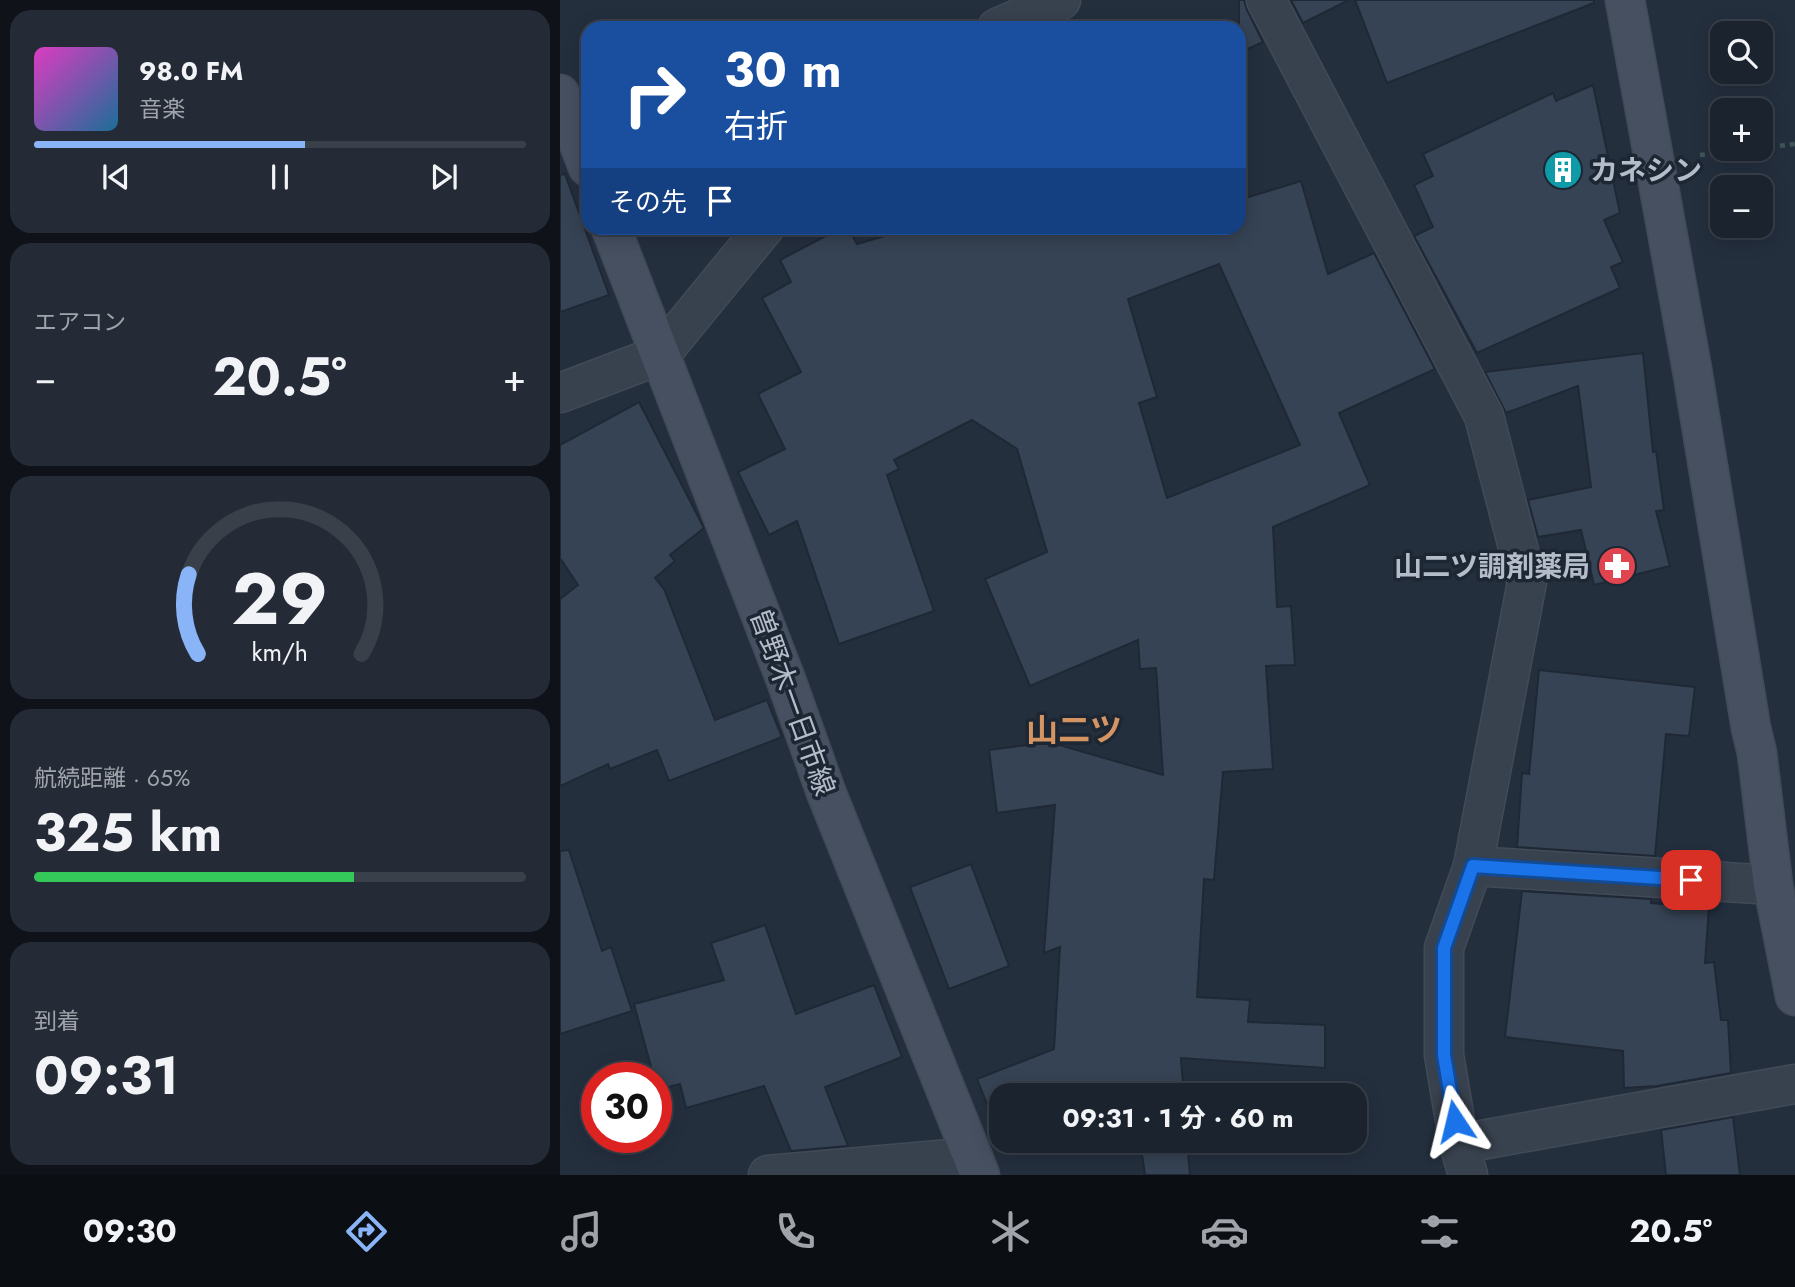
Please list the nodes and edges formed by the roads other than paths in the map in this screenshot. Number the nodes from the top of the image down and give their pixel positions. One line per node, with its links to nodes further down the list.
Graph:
1 (1061, 0): 4 (street)
2 (1266, 0): 11 (street)
3 (1625, 0): 12 (main road)
4 (1015, 21)
5 (560, 94): 6 (main road)
6 (581, 149)
7 (614, 235): 9 (main road, 曽野木一日市線)
8 (758, 235): 9 (street)
9 (660, 355): 10 (street); 16 (main road, 曽野木一日市線)
10 (560, 393)
11 (1473, 866): 12 (street); 15 (street)
12 (1773, 885): 13 (main road)
13 (1795, 996)
14 (1795, 1084): 15 (street)
15 (1464, 1159)
16 (977, 1166): 17 (street)
17 (768, 1175)

